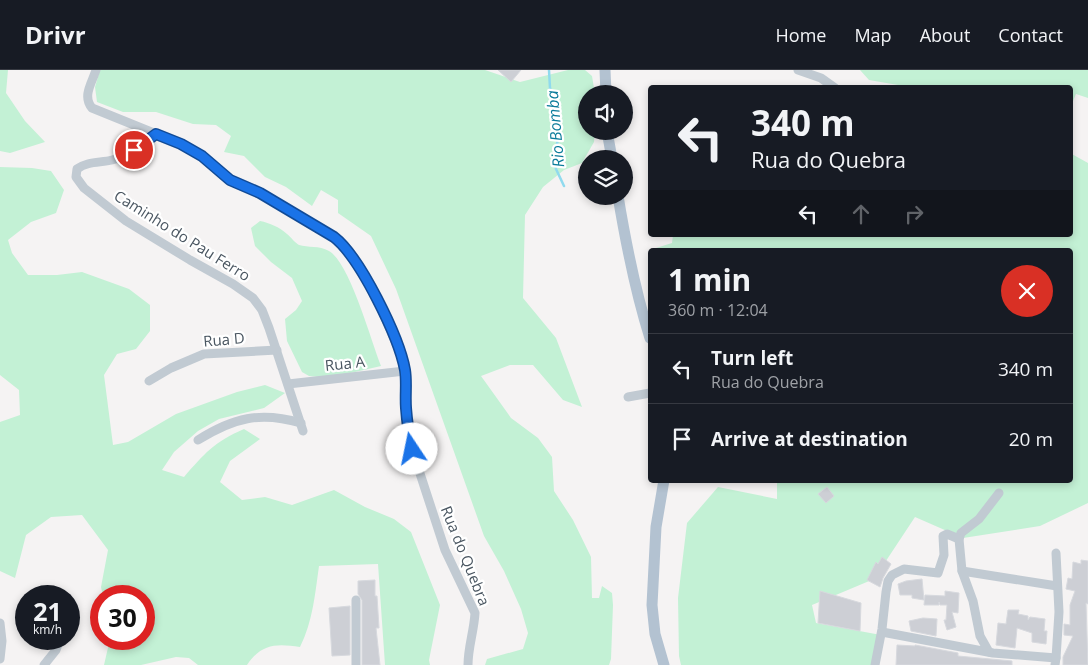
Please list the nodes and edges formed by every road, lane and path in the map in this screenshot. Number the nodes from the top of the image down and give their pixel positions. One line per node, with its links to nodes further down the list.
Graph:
1 (96, 70): 6 (street, Rua do Quebra)
2 (605, 70): 4 (main road)
3 (798, 70): 5 (street)
4 (606, 85)
5 (831, 85)
6 (156, 134): 9 (street, Caminho do Pau Ferro); 10 (street, Rua do Quebra)
7 (620, 205): 8 (main road)
8 (648, 332)
9 (276, 350): 11 (street, Rua D); 12 (street, Caminho do Pau Ferro)
10 (405, 371): 12 (street, Rua A); 31 (street, Rua do Quebra)
11 (149, 381)
12 (288, 384): 15 (street, Caminho do Pau Ferro)
13 (648, 394): 14 (street)
14 (628, 397)
15 (198, 440)
16 (663, 483): 32 (main road)
17 (999, 493): 18 (street)
18 (959, 538): 20 (street); 24 (street)
19 (1056, 554): 21 (street)
20 (962, 571): 21 (street); 26 (street)
21 (1057, 586): 28 (street)
22 (356, 600): 30 (street)
23 (0, 623): 27 (street)
24 (882, 632): 26 (street); 33 (street)
25 (56, 650): 29 (street)
26 (989, 652): 28 (street)
27 (0, 659)
28 (1055, 661)
29 (44, 665)
30 (356, 665)
31 (468, 665)
32 (664, 665)
33 (875, 665)

